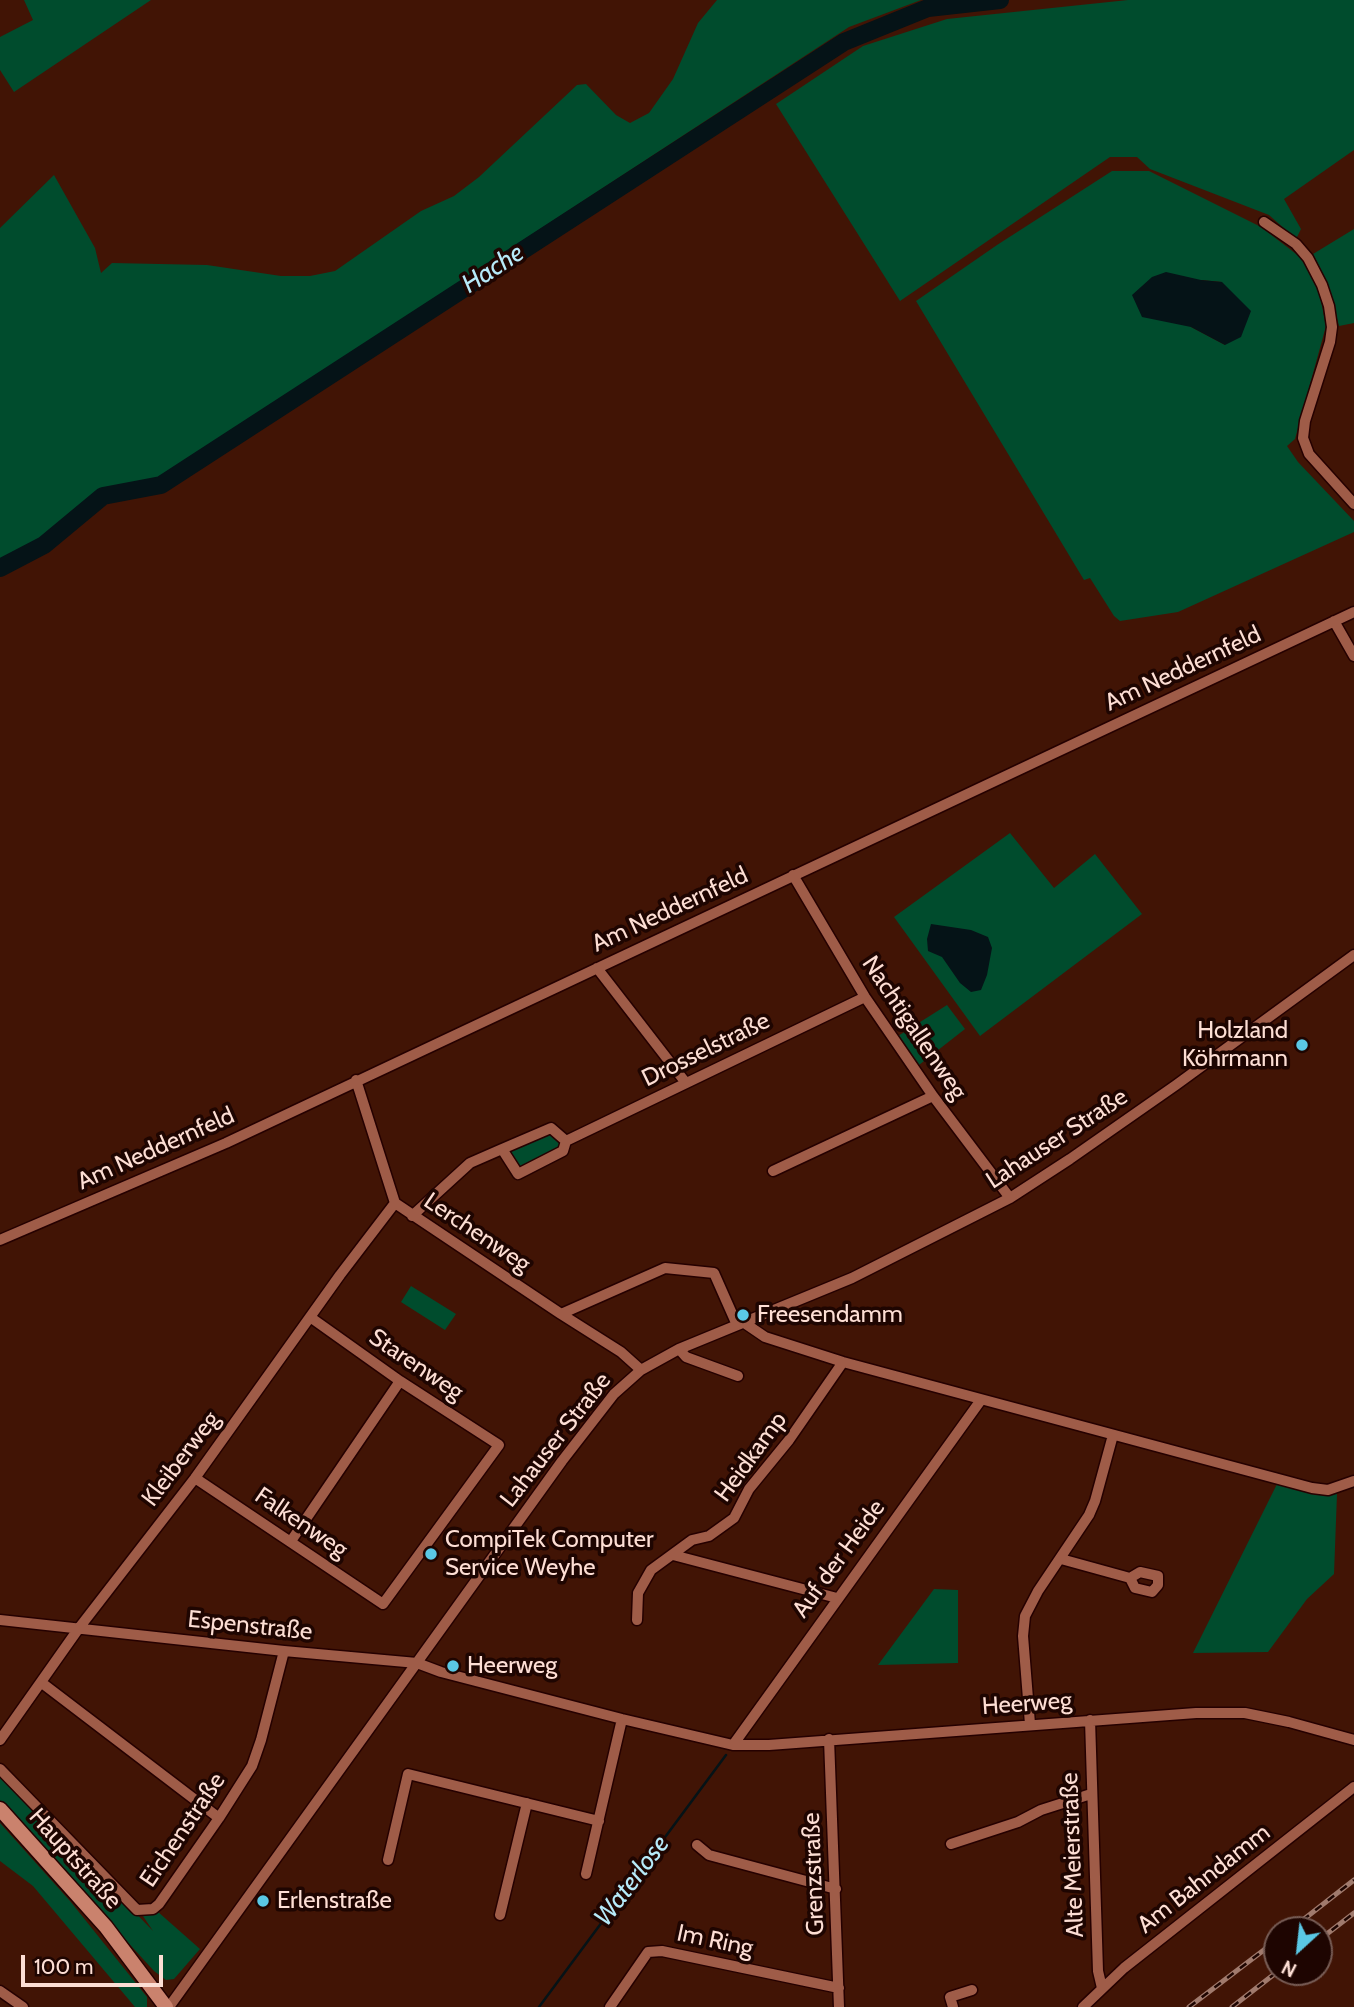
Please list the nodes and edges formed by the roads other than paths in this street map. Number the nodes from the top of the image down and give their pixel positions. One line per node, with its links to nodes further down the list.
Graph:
1 (1264, 222): 2 (street)
2 (1354, 504)
3 (1354, 612): 4 (street, Am Neddernfeld)
4 (1334, 621): 5 (street); 6 (street, Am Neddernfeld)
5 (1354, 656)
6 (793, 875): 8 (street, Am Neddernfeld); 9 (street, Nachtigallenweg)
7 (1354, 955): 16 (street, Lahauser Straße)
8 (597, 968): 10 (street, Am Neddernfeld); 11 (street)
9 (865, 997): 11 (street, Drosselstraße); 12 (street, Nachtigallenweg)
10 (356, 1080): 17 (street, Lerchenweg); 19 (street, Am Neddernfeld)
11 (686, 1083): 13 (street, Drosselstraße)
12 (933, 1096): 15 (street); 16 (street, Nachtigallenweg)
13 (566, 1141): 14 (street); 14 (street, Drosselstraße)
14 (502, 1149): 18 (street)
15 (773, 1171)
16 (1010, 1198): 22 (street, Lahauser Straße)
17 (395, 1203): 18 (street, Lerchenweg); 21 (street, Kleiberweg)
18 (412, 1216): 20 (street, Lerchenweg)
19 (0, 1240)
20 (561, 1314): 22 (street); 25 (street, Lerchenweg)
21 (310, 1317): 27 (street, Starenweg); 30 (street, Kleiberweg)
22 (740, 1323): 23 (street, Lahauser Straße); 24 (street)
23 (679, 1349): 25 (street, Lahauser Straße); 26 (street)
24 (843, 1362): 28 (street); 33 (street, Heidkamp)
25 (641, 1370): 42 (street, Lahauser Straße)
26 (738, 1376)
27 (400, 1381): 32 (street); 37 (street, Starenweg)
28 (981, 1400): 29 (street); 36 (street, Auf der Heide)
29 (1113, 1435): 31 (street); 34 (street)
30 (195, 1478): 32 (street, Falkenweg); 40 (street, Kleiberweg)
31 (1354, 1481)
32 (291, 1541): 37 (street, Falkenweg)
33 (673, 1555): 36 (street); 39 (street, Heidkamp)
34 (1061, 1559): 35 (street); 46 (street)
35 (1130, 1578)
36 (837, 1598): 50 (street, Auf der Heide)
37 (383, 1604)
38 (0, 1620): 40 (street, Espenstraße)
39 (637, 1620)
40 (79, 1628): 41 (street, Espenstraße); 43 (street, Kleiberweg)
41 (284, 1651): 42 (street, Espenstraße); 56 (street, Eichenstraße)
42 (417, 1663): 44 (street, Heerweg); 69 (street, Lahauser Straße)
43 (41, 1683): 48 (street, Kleiberweg); 56 (street)
44 (622, 1719): 50 (street, Heerweg); 57 (street)
45 (1090, 1720): 46 (street, Heerweg); 49 (street, Heerweg); 53 (street, Alte Meierstraße)
46 (1030, 1724): 47 (street, Heerweg)
47 (830, 1739): 50 (street, Heerweg); 62 (street, Grenzstraße)
48 (0, 1740)
49 (1354, 1740)
50 (733, 1745)
51 (0, 1769): 56 (street, Eichenstraße)
52 (1354, 1787): 65 (street, Am Bahndamm)
53 (1091, 1794): 58 (street); 65 (street, Alte Meierstraße)
54 (527, 1803): 57 (street); 60 (street); 63 (street)
55 (0, 1810): 69 (main road, Hauptstraße)
56 (219, 1818)
57 (599, 1821): 61 (street)
58 (951, 1844)
59 (697, 1845): 62 (street)
60 (388, 1860)
61 (586, 1874)
62 (836, 1889): 64 (street, Grenzstraße)
63 (500, 1915)
64 (839, 1988): 70 (street, Im Ring); 71 (street, Grenzstraße)
65 (1102, 1988): 73 (street, Am Bahndamm)
66 (972, 1990): 72 (street)
67 (0, 1991): 68 (street)
68 (23, 2007)
69 (167, 2007)
70 (610, 2007)
71 (839, 2007)
72 (953, 2007)
73 (1083, 2007)

